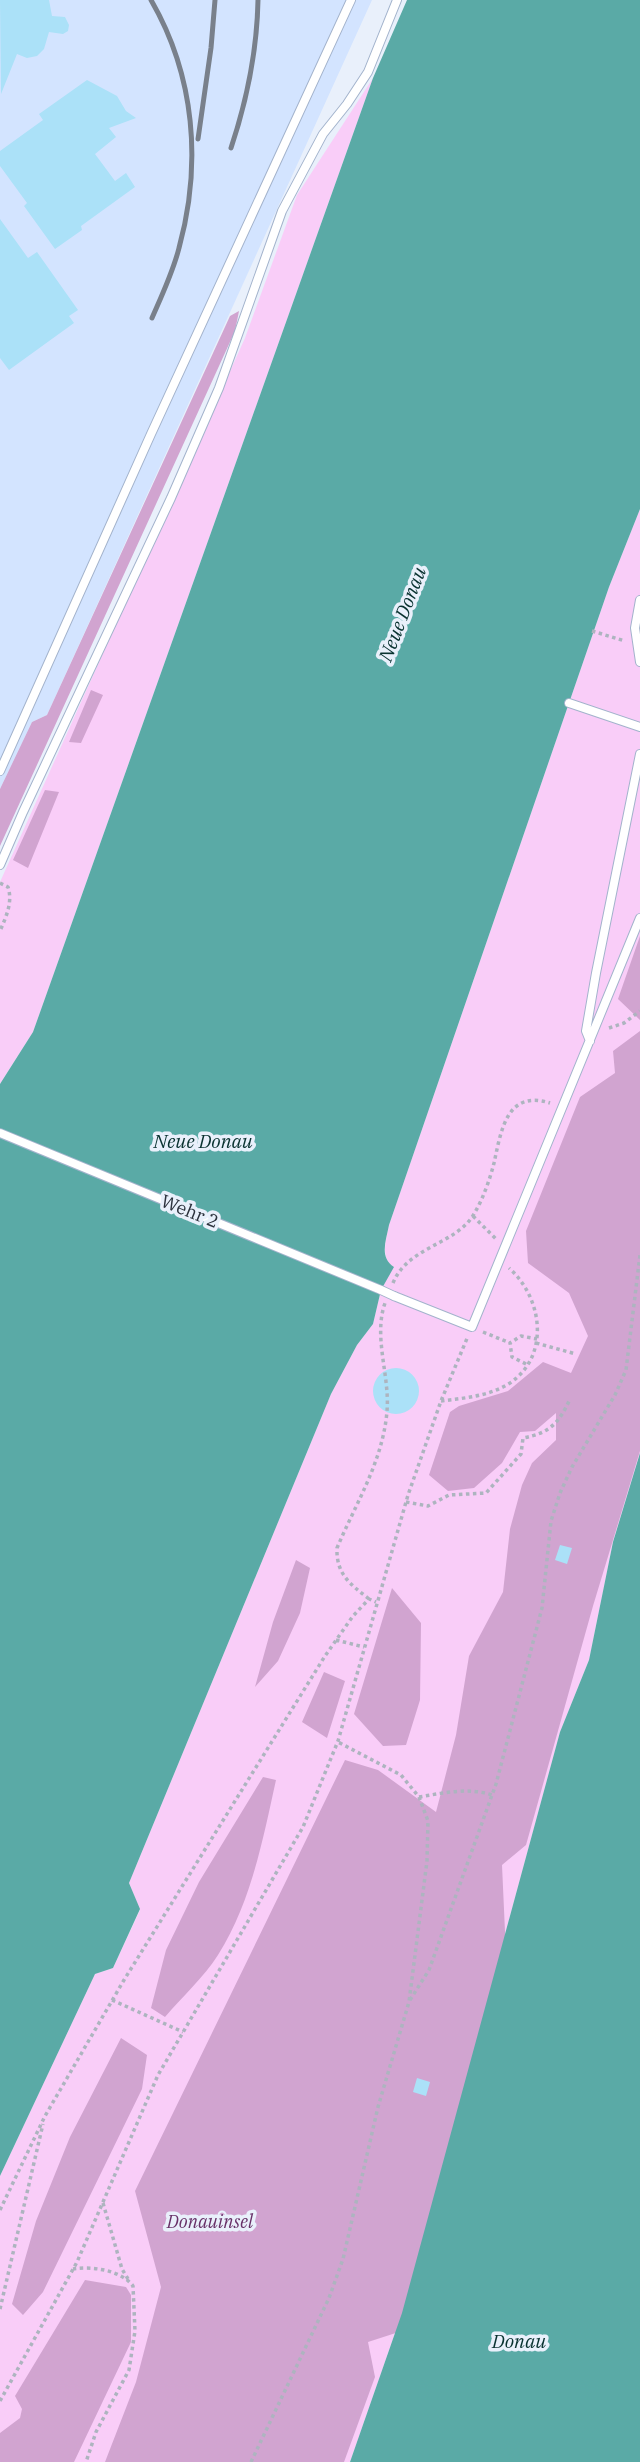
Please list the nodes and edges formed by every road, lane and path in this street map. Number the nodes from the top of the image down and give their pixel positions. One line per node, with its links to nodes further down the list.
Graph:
1 (351, 0): 10 (lane)
2 (397, 0): 11 (lane)
3 (640, 600): 6 (lane)
4 (592, 631): 5 (path)
5 (619, 639)
6 (640, 662)
7 (569, 703): 8 (lane)
8 (640, 727)
9 (640, 754): 17 (lane)
10 (0, 771)
11 (0, 865)
12 (0, 883): 14 (path)
13 (640, 918): 17 (lane)
14 (0, 931)
15 (640, 1011): 16 (path)
16 (612, 1027)
17 (590, 1041): 18 (lane)
18 (562, 1107): 19 (path); 24 (lane)
19 (512, 1110)
20 (0, 1133): 25 (lane, Wehr 2, bridge)
21 (473, 1216): 22 (path)
22 (496, 1240)
23 (640, 1255): 40 (path)
24 (500, 1260): 25 (lane); 27 (path)
25 (472, 1327): 32 (path)
26 (492, 1336): 28 (path)
27 (537, 1341): 28 (path); 29 (path); 30 (path)
28 (510, 1343): 30 (path)
29 (576, 1354)
30 (526, 1364): 32 (path)
31 (570, 1399): 33 (path)
32 (441, 1401): 33 (path)
33 (405, 1502): 36 (path)
34 (347, 1525): 35 (path)
35 (369, 1599): 36 (path); 37 (path)
36 (376, 1602): 38 (path)
37 (336, 1640): 38 (path); 42 (path)
38 (363, 1647): 39 (path)
39 (338, 1741): 41 (path); 44 (path)
40 (492, 1795): 41 (path); 43 (path)
41 (419, 1797): 43 (path)
42 (112, 2000): 44 (path); 45 (path)
43 (409, 2002): 53 (path)
44 (183, 2032): 46 (path)
45 (45, 2116): 47 (path); 50 (path)
46 (103, 2203): 48 (path); 49 (path)
47 (0, 2210)
48 (73, 2269): 49 (path); 51 (path)
49 (129, 2280): 52 (path)
50 (0, 2309)
51 (0, 2401)
52 (86, 2462)
53 (251, 2462)

